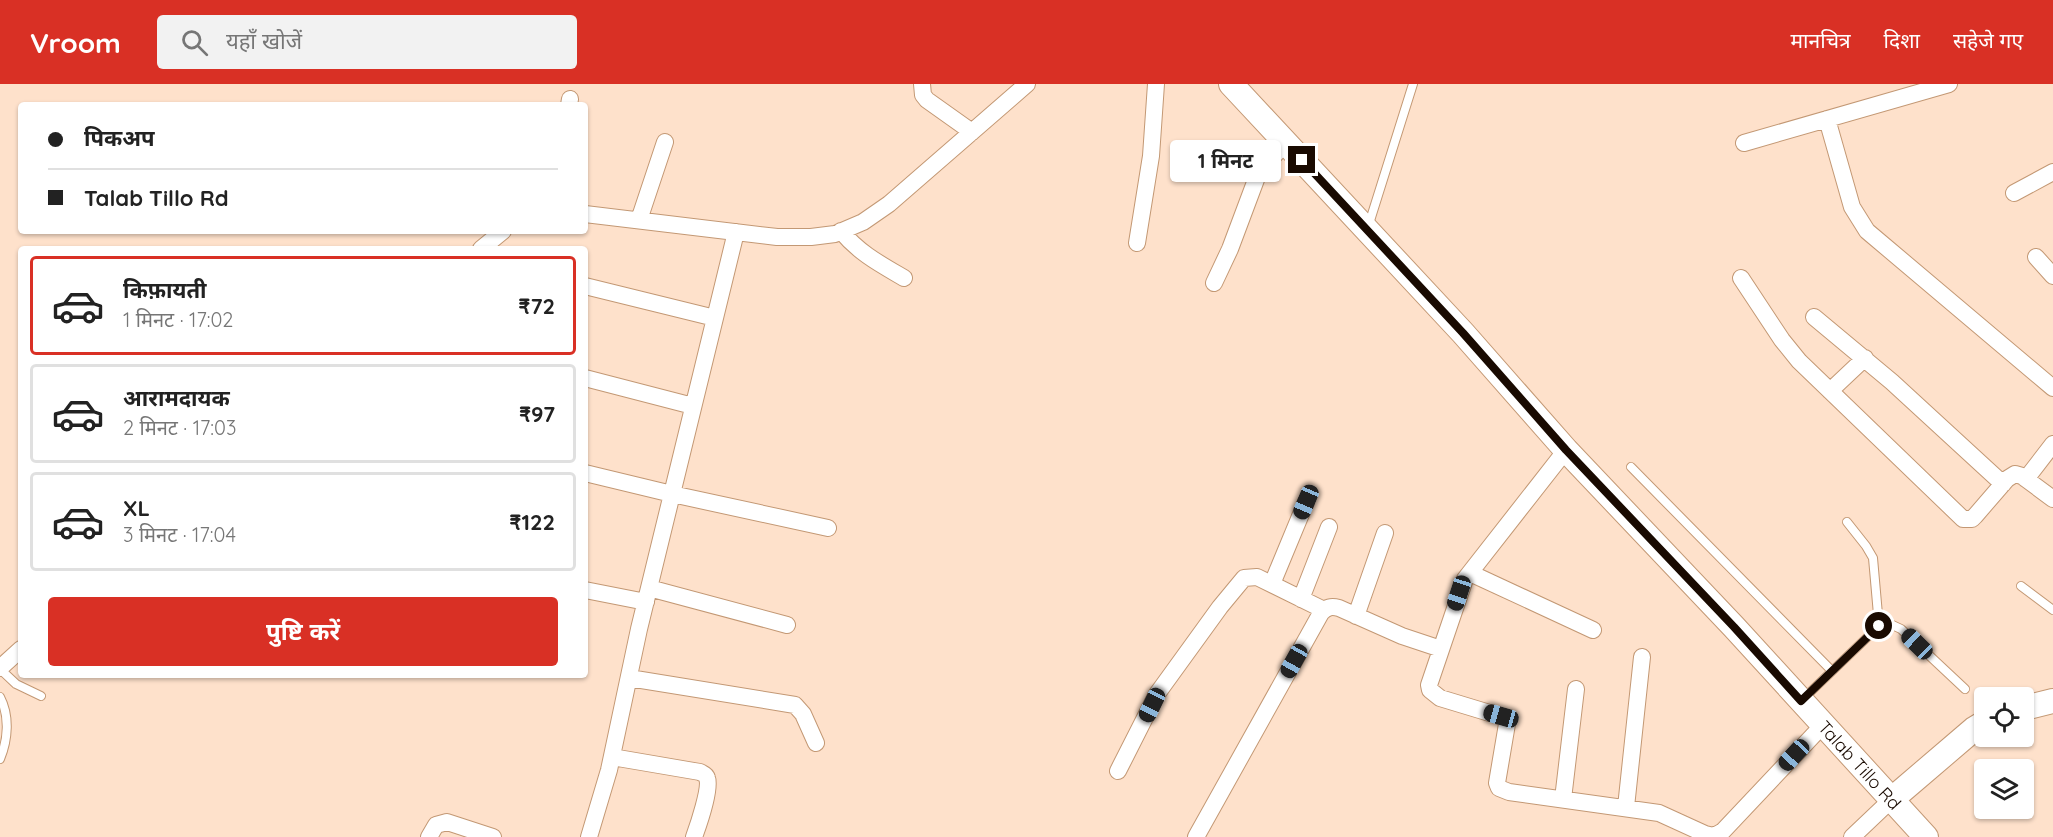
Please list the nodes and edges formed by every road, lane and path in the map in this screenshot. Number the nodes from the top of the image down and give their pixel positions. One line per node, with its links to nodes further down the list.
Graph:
1 (922, 84): 8 (street)
2 (1027, 84): 8 (street)
3 (1156, 84): 20 (street)
4 (1231, 84): 11 (main road, Talab Tillo Rd)
5 (1413, 84): 16 (lane)
6 (1948, 84): 7 (street)
7 (1827, 119): 10 (street); 32 (street)
8 (972, 132): 19 (street)
9 (665, 142): 15 (street)
10 (1744, 142)
11 (1286, 143): 16 (main road, Talab Tillo Rd); 26 (street)
12 (2053, 172): 13 (street)
13 (2014, 193)
14 (588, 214): 15 (street)
15 (639, 220): 17 (street)
16 (1367, 230): 36 (main road, Talab Tillo Rd)
17 (736, 232): 19 (street); 29 (street)
18 (498, 234): 21 (street)
19 (846, 238): 24 (street)
20 (1137, 243)
21 (484, 246)
22 (2036, 257): 23 (street)
23 (2053, 276)
24 (904, 278)
25 (1741, 278): 33 (street)
26 (1214, 283)
27 (588, 287): 29 (street)
28 (1814, 317): 30 (street)
29 (715, 318): 34 (street)
30 (1865, 358): 33 (street); 40 (street)
31 (588, 379): 34 (street)
32 (2053, 388)
33 (1830, 391): 40 (street)
34 (693, 406): 41 (street)
35 (2053, 444): 39 (street)
36 (1566, 450): 48 (street); 70 (main road, Talab Tillo Rd)
37 (1631, 467): 63 (lane)
38 (588, 474): 41 (street)
39 (2026, 479): 40 (street); 42 (street)
40 (2003, 484)
41 (672, 494): 45 (street); 52 (street)
42 (2053, 498)
43 (1306, 502): 49 (street)
44 (1847, 522): 58 (lane)
45 (828, 528)
46 (1329, 528): 53 (street)
47 (1385, 533): 56 (street)
48 (1470, 573): 59 (street); 60 (street)
49 (1272, 584): 53 (street); 78 (street)
50 (2020, 586): 55 (lane)
51 (588, 590): 52 (street)
52 (647, 595): 57 (street); 65 (street)
53 (1301, 599): 54 (street)
54 (1323, 610): 56 (street); 86 (street)
55 (2053, 610)
56 (1356, 616): 60 (street)
57 (787, 625)
58 (1879, 626): 63 (lane); 67 (lane)
59 (1593, 630)
60 (1441, 649): 79 (street)
61 (18, 653): 64 (street)
62 (1642, 657): 81 (street)
63 (1832, 671): 70 (lane)
64 (4, 673): 68 (lane)
65 (629, 678): 75 (street); 76 (street)
66 (1576, 689): 79 (street)
67 (1965, 689)
68 (41, 696)
69 (0, 697): 77 (lane)
70 (1801, 701): 73 (main road, Talab Tillo Rd)
71 (2053, 702): 72 (main road)
72 (2034, 706)
73 (1823, 725): 80 (main road, Talab Tillo Rd); 81 (street)
74 (1974, 729): 80 (main road)
75 (816, 743)
76 (612, 758): 84 (street); 85 (street)
77 (0, 759)
78 (1118, 771)
79 (1563, 799): 81 (street)
80 (1891, 800): 87 (street); 88 (main road, Talab Tillo Rd)
81 (1626, 807)
82 (429, 837): 83 (street)
83 (493, 837)
84 (589, 837)
85 (694, 837)
86 (1196, 837)
87 (1852, 837)
88 (1926, 837)

